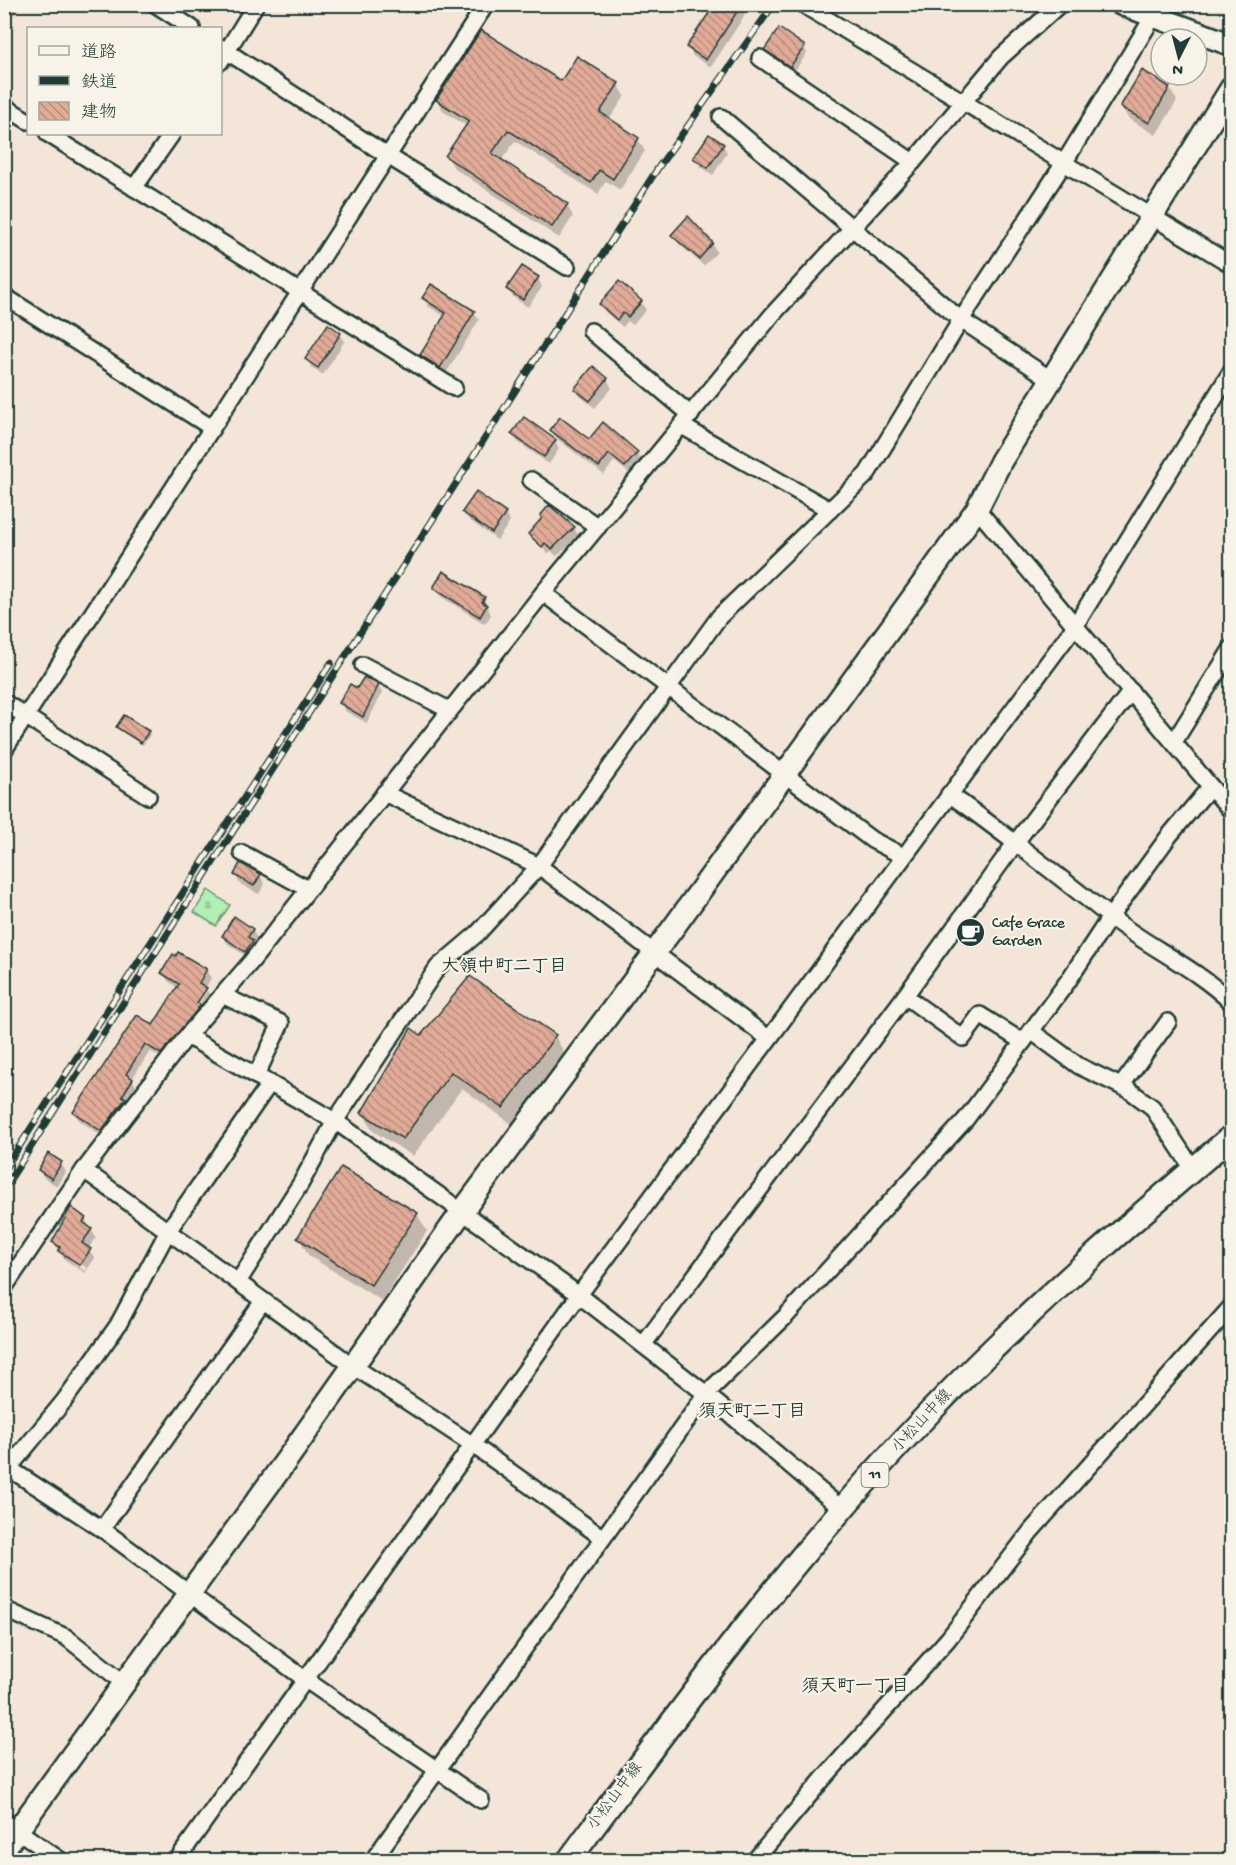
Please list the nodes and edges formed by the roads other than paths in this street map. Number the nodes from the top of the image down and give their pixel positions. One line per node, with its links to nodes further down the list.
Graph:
1 (155, 4): 8 (street)
2 (256, 4): 10 (street)
3 (1060, 4): 13 (street)
4 (1121, 4): 7 (street)
5 (478, 7): 19 (street)
6 (807, 7): 13 (street)
7 (1153, 17): 9 (street); 21 (street)
8 (190, 27)
9 (1232, 45)
10 (223, 53): 19 (street)
11 (760, 58): 20 (street)
12 (1232, 87): 23 (street)
13 (964, 102): 20 (street); 21 (street)
14 (4, 106): 16 (street)
15 (722, 117): 24 (street)
16 (27, 120)
17 (50, 135): 22 (street)
18 (171, 135): 22 (street)
19 (388, 156): 26 (street); 27 (street)
20 (913, 162): 24 (street)
21 (1064, 163): 23 (street); 29 (street)
22 (134, 188): 27 (street)
23 (1153, 216): 25 (street); 32 (street)
24 (852, 229): 29 (street); 34 (street)
25 (1232, 265)
26 (567, 267)
27 (300, 292): 33 (street); 35 (street)
28 (4, 296): 35 (street)
29 (961, 320): 32 (street); 38 (street)
30 (591, 331): 34 (street)
31 (1232, 370): 41 (street)
32 (1052, 380): 37 (street)
33 (454, 388)
34 (687, 421): 38 (street); 39 (street)
35 (212, 428): 48 (street)
36 (531, 480): 39 (street)
37 (977, 509): 41 (street); 51 (street)
38 (830, 510): 44 (street)
39 (598, 527): 40 (street)
40 (543, 592): 44 (street); 47 (street)
41 (1075, 626): 45 (street); 54 (street)
42 (1232, 648): 49 (street)
43 (363, 665): 47 (street)
44 (669, 686): 51 (street); 60 (street)
45 (1131, 691): 49 (street); 57 (street)
46 (4, 702): 48 (street)
47 (450, 711): 53 (street)
48 (26, 717): 50 (street); 55 (street)
49 (1174, 742): 52 (street)
50 (4, 750)
51 (785, 774): 59 (street); 63 (street)
52 (1210, 787): 56 (street); 62 (street)
53 (384, 793): 60 (street); 61 (street)
54 (949, 794): 57 (street); 59 (street)
55 (148, 796)
56 (1232, 812)
57 (1016, 842): 62 (street); 65 (street)
58 (242, 853): 61 (street)
59 (903, 856): 70 (street)
60 (539, 866): 63 (street); 73 (street)
61 (308, 889): 64 (street)
62 (1110, 917): 66 (street); 69 (street)
63 (655, 952): 70 (street); 77 (street)
64 (222, 995): 68 (street); 71 (street)
65 (905, 996): 69 (street); 84 (street)
66 (1232, 1003)
67 (1168, 1022): 72 (street)
68 (187, 1036): 71 (street); 76 (street)
69 (1027, 1037): 72 (street); 86 (street)
70 (768, 1038): 81 (street)
71 (263, 1080): 73 (street); 78 (street)
72 (1120, 1086): 75 (street)
73 (335, 1121): 77 (street); 79 (street)
74 (1232, 1136): 75 (main road, 小松山中線 / 11)
75 (1193, 1169): 89 (main road, 小松山中線 / 11)
76 (84, 1170): 78 (street); 80 (street)
77 (461, 1213): 81 (street); 85 (street)
78 (168, 1232): 79 (street); 88 (street)
79 (238, 1282): 82 (street)
80 (4, 1288)
81 (579, 1295): 84 (street); 87 (street)
82 (263, 1301): 85 (street); 90 (street)
83 (1232, 1306): 104 (street)
84 (643, 1345): 86 (street)
85 (353, 1366): 87 (street); 92 (street)
86 (706, 1394): 89 (street); 91 (street)
87 (473, 1445): 91 (street); 94 (street)
88 (7, 1471): 90 (street)
89 (843, 1510): 103 (main road, 小松山中線 / 11)
90 (102, 1529): 92 (street)
91 (603, 1538): 96 (street)
92 (189, 1594): 94 (street); 95 (street)
93 (4, 1609): 95 (street)
94 (306, 1680): 96 (street); 101 (street)
95 (124, 1683): 98 (street)
96 (438, 1770): 97 (street); 102 (street)
97 (481, 1800)
98 (11, 1825): 99 (street); 100 (street)
99 (4, 1849)
100 (60, 1860)
101 (177, 1860)
102 (373, 1860)
103 (569, 1860)
104 (755, 1860)

